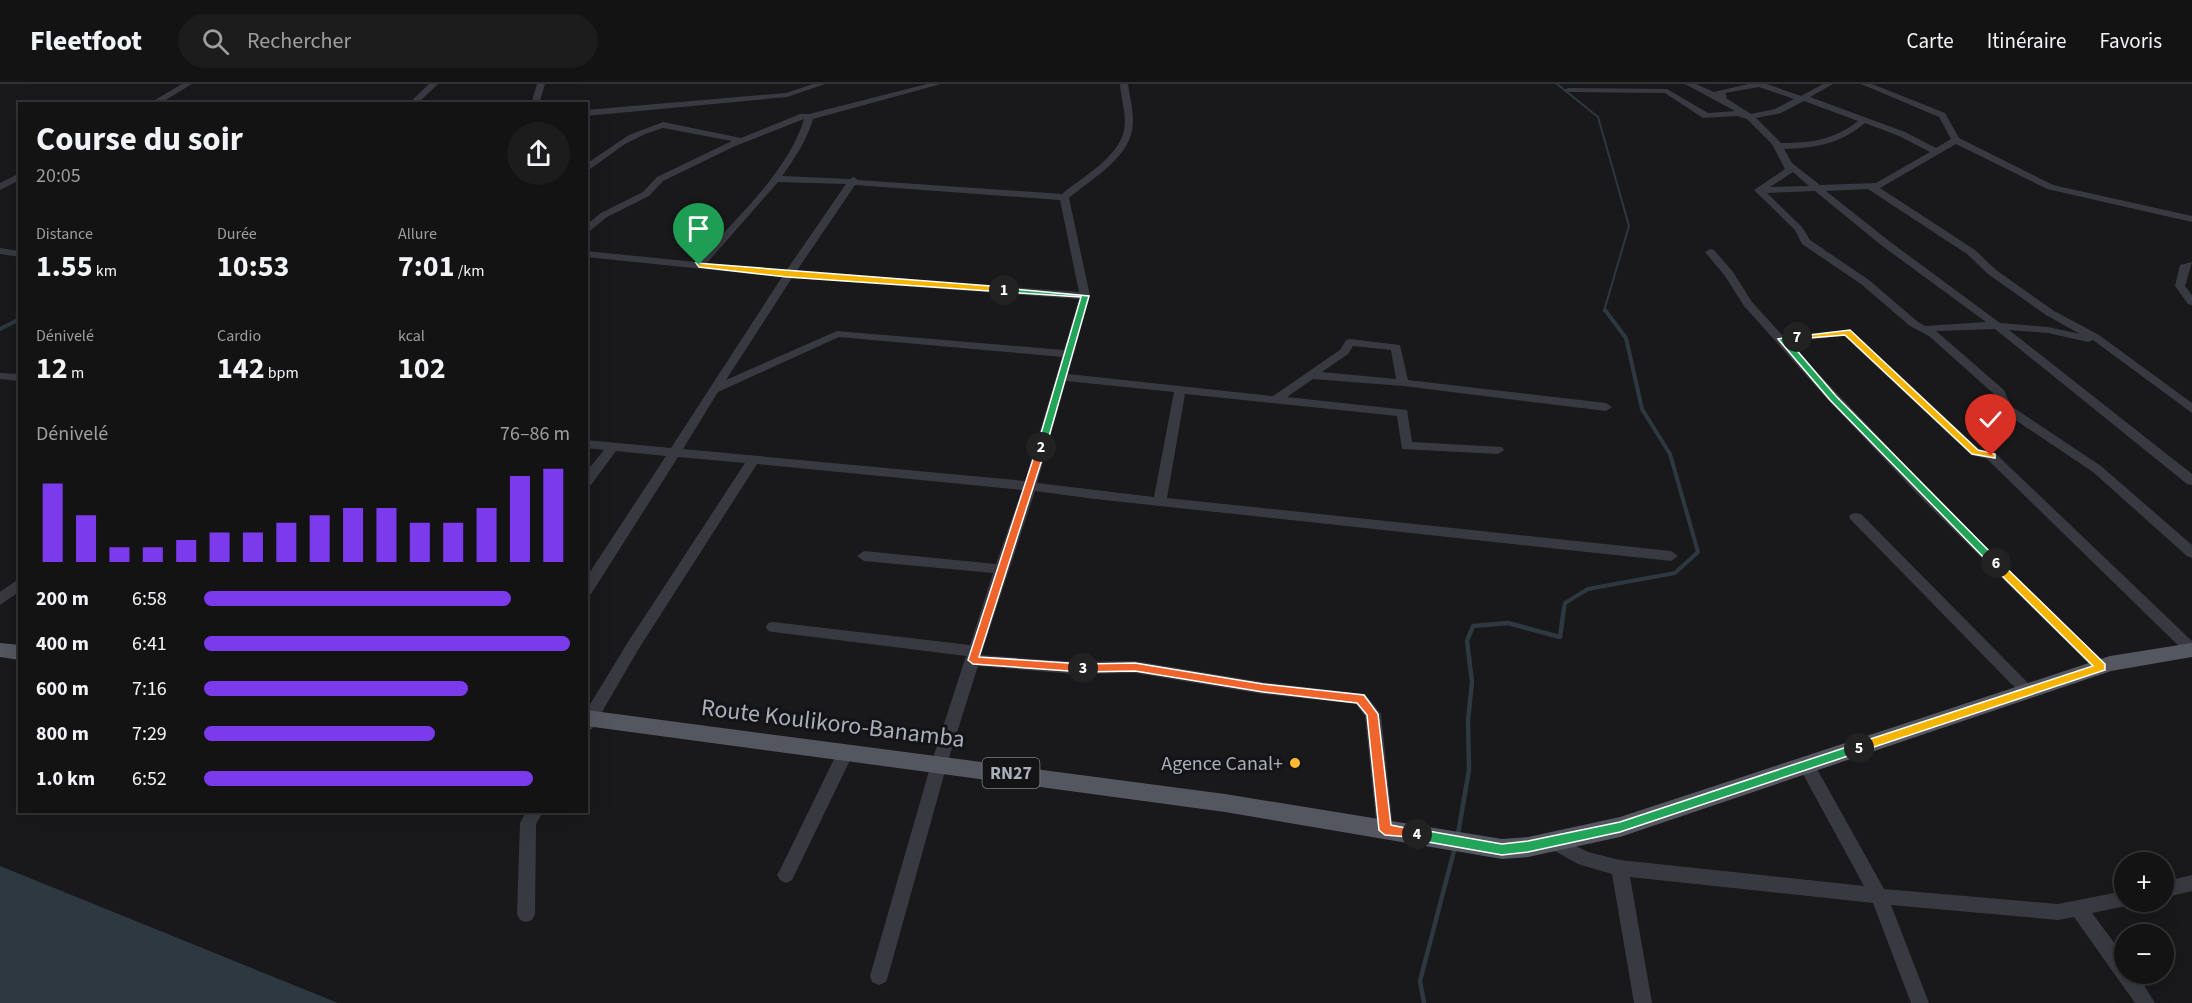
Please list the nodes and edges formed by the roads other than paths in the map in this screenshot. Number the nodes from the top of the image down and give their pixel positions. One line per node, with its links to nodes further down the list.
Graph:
1 (188, 84): 15 (street)
2 (434, 84): 16 (street)
3 (541, 84): 17 (street)
4 (821, 84): 18 (street)
5 (937, 84): 19 (street)
6 (1124, 84): 35 (street)
7 (1689, 84): 14 (street)
8 (1760, 84): 13 (street); 14 (street)
9 (1829, 84): 13 (street)
10 (1865, 84): 23 (street)
11 (1568, 90): 12 (street)
12 (1668, 91): 14 (street); 20 (street)
13 (1803, 99): 20 (street); 21 (street)
14 (1727, 100): 20 (street)
15 (156, 102)
16 (413, 102)
17 (536, 102)
18 (588, 113)
19 (809, 117): 22 (street); 29 (street)
20 (1748, 117): 24 (street)
21 (1864, 120): 24 (street); 25 (street)
22 (742, 140): 27 (street); 37 (street)
23 (1956, 140): 25 (street); 36 (street)
24 (1778, 146): 26 (street)
25 (1936, 152): 31 (street)
26 (1788, 164): 33 (street); 34 (street)
27 (588, 167)
28 (18, 177): 32 (street)
29 (774, 179): 30 (street); 42 (street)
30 (854, 180): 35 (street); 44 (street)
31 (1870, 186): 33 (street); 50 (street)
32 (0, 187)
33 (1818, 189): 34 (street); 47 (street)
34 (1759, 190): 48 (street)
35 (1064, 196): 45 (street)
36 (2192, 219)
37 (588, 229)
38 (0, 251): 40 (street)
39 (1710, 252): 49 (street)
40 (18, 254)
41 (588, 254): 42 (street)
42 (699, 265): 44 (street)
43 (2192, 265): 46 (street)
44 (787, 274): 45 (street); 57 (street)
45 (1085, 296): 51 (street)
46 (2192, 302)
47 (2000, 327): 48 (street); 50 (street); 68 (street)
48 (1923, 329): 72 (street)
49 (1782, 339): 81 (street); 84 (street)
50 (2109, 346): 61 (street)
51 (1067, 354): 54 (street); 57 (street)
52 (1311, 375): 56 (street); 56 (street); 59 (street)
53 (0, 376): 55 (street)
54 (1061, 377): 58 (street); 69 (street)
55 (18, 378)
56 (1403, 383): 60 (street)
57 (714, 390): 65 (street)
58 (1180, 390): 59 (street); 70 (street)
59 (1275, 400): 64 (street)
60 (1606, 407)
61 (2192, 409)
62 (588, 444): 63 (street)
63 (613, 446): 65 (street); 67 (street)
64 (1498, 450)
65 (677, 452): 66 (street); 77 (street)
66 (753, 460): 69 (street); 86 (street)
67 (588, 479)
68 (2192, 481)
69 (1030, 486): 70 (street); 75 (street)
70 (1160, 502): 74 (street)
71 (1856, 517): 85 (street)
72 (2192, 553)
73 (864, 556): 75 (street)
74 (1671, 556)
75 (1001, 569): 83 (street)
76 (18, 585): 78 (street)
77 (588, 587)
78 (0, 600)
79 (773, 627): 83 (street)
80 (0, 650): 82 (main road)
81 (2192, 650): 84 (main road, RN27)
82 (18, 653)
83 (974, 656): 88 (street); 91 (street)
84 (2101, 667): 85 (main road, RN27)
85 (2028, 692): 89 (main road, RN27)
86 (588, 721): 87 (main road, Route Koulikoro-Banamba / RN27)
87 (845, 754): 88 (main road, Route Koulikoro-Banamba / RN27); 94 (street)
88 (939, 764): 91 (main road, Route Koulikoro-Banamba / RN27); 102 (street)
89 (1806, 765): 92 (main road, RN27); 97 (street)
90 (534, 813): 100 (street)
91 (1385, 830): 92 (main road, Route Koulikoro-Banamba / RN27)
92 (1552, 841): 93 (street)
93 (1620, 868): 97 (street); 104 (street)
94 (786, 875)
95 (2192, 883): 96 (street)
96 (2174, 887)
97 (1879, 896): 99 (street); 105 (street)
98 (2114, 901): 99 (street)
99 (2079, 910): 101 (street)
100 (526, 914)
101 (2114, 957)
102 (879, 976)
103 (2133, 984): 106 (street)
104 (1643, 1003)
105 (1920, 1003)
106 (2146, 1003)

